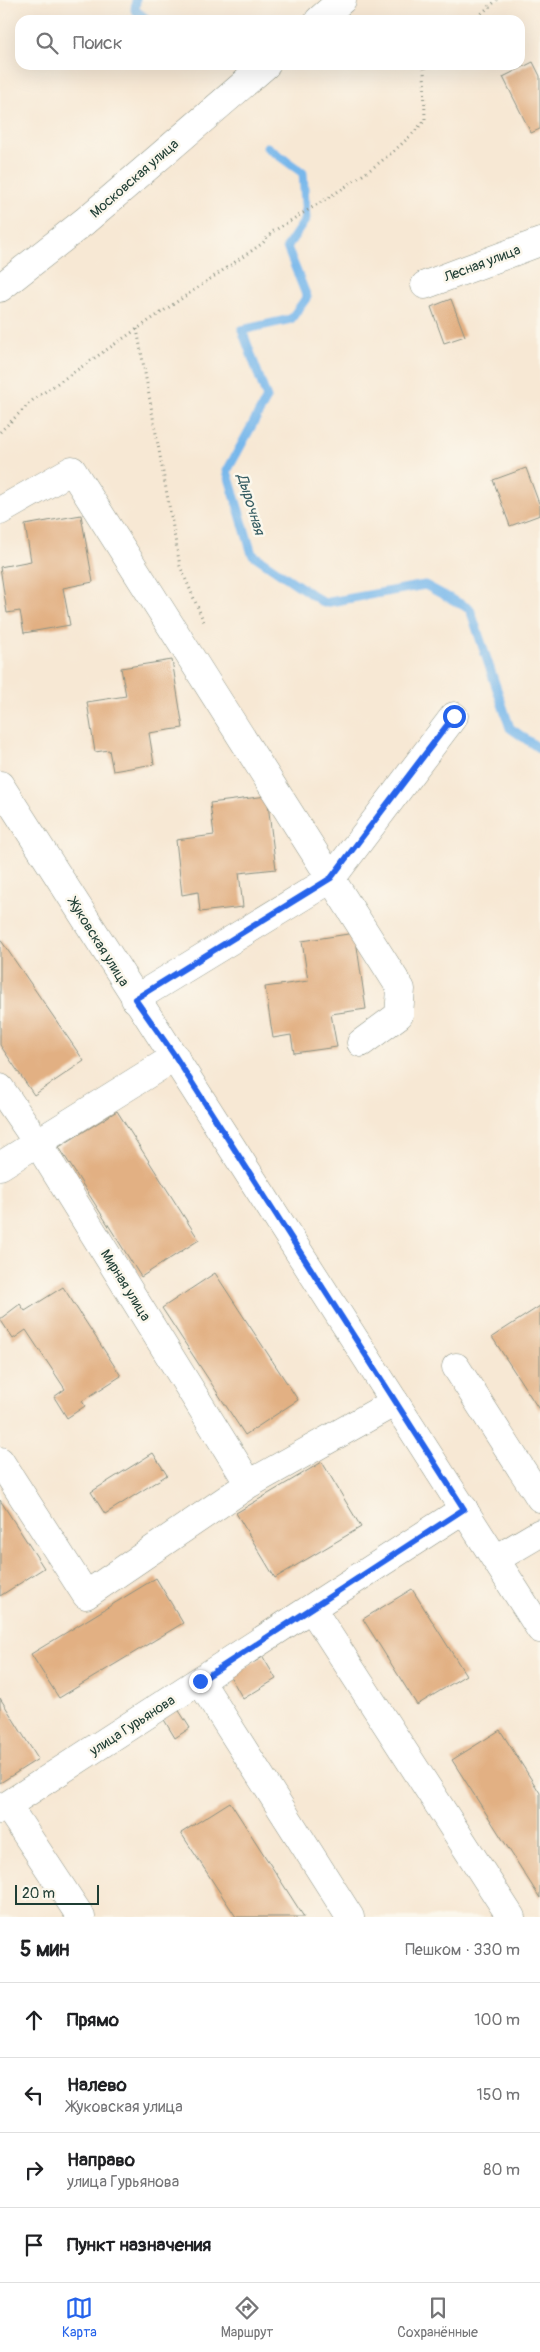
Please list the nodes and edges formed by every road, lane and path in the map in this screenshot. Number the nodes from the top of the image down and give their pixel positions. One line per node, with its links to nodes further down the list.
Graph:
1 (342, 0): 3 (main road)
2 (497, 0): 4 (path)
3 (325, 15)
4 (480, 15)
5 (260, 70): 9 (main road, Московская улица)
6 (424, 70): 10 (path)
7 (540, 242): 8 (main road, Лесная улица)
8 (425, 285)
9 (0, 288)
10 (137, 329): 11 (path); 13 (path)
11 (0, 432)
12 (0, 511): 16 (main road)
13 (206, 627)
14 (454, 716): 16 (main road)
15 (0, 785): 17 (main road, Жуковская улица)
16 (331, 878): 17 (main road); 18 (main road)
17 (135, 999): 19 (main road, Жуковская улица)
18 (361, 1043)
19 (175, 1056): 21 (main road); 24 (main road, Жуковская улица)
20 (0, 1088): 21 (main road, Мирная улица)
21 (37, 1142): 22 (main road); 26 (main road, Мирная улица)
22 (0, 1166)
23 (456, 1367): 27 (main road)
24 (395, 1402): 26 (main road); 28 (main road, Жуковская улица)
25 (0, 1460): 26 (main road)
26 (249, 1484)
27 (540, 1498)
28 (464, 1509): 30 (main road, Жуковская улица); 31 (main road, улица Гурьянова)
29 (540, 1533): 30 (main road)
30 (496, 1559): 32 (main road, Жуковская улица)
31 (312, 1608): 33 (main road, улица Гурьянова); 37 (main road)
32 (540, 1629)
33 (200, 1681): 34 (main road, улица Гурьянова); 36 (main road)
34 (4, 1807): 35 (main road)
35 (81, 1917)
36 (350, 1917)
37 (511, 1917)

